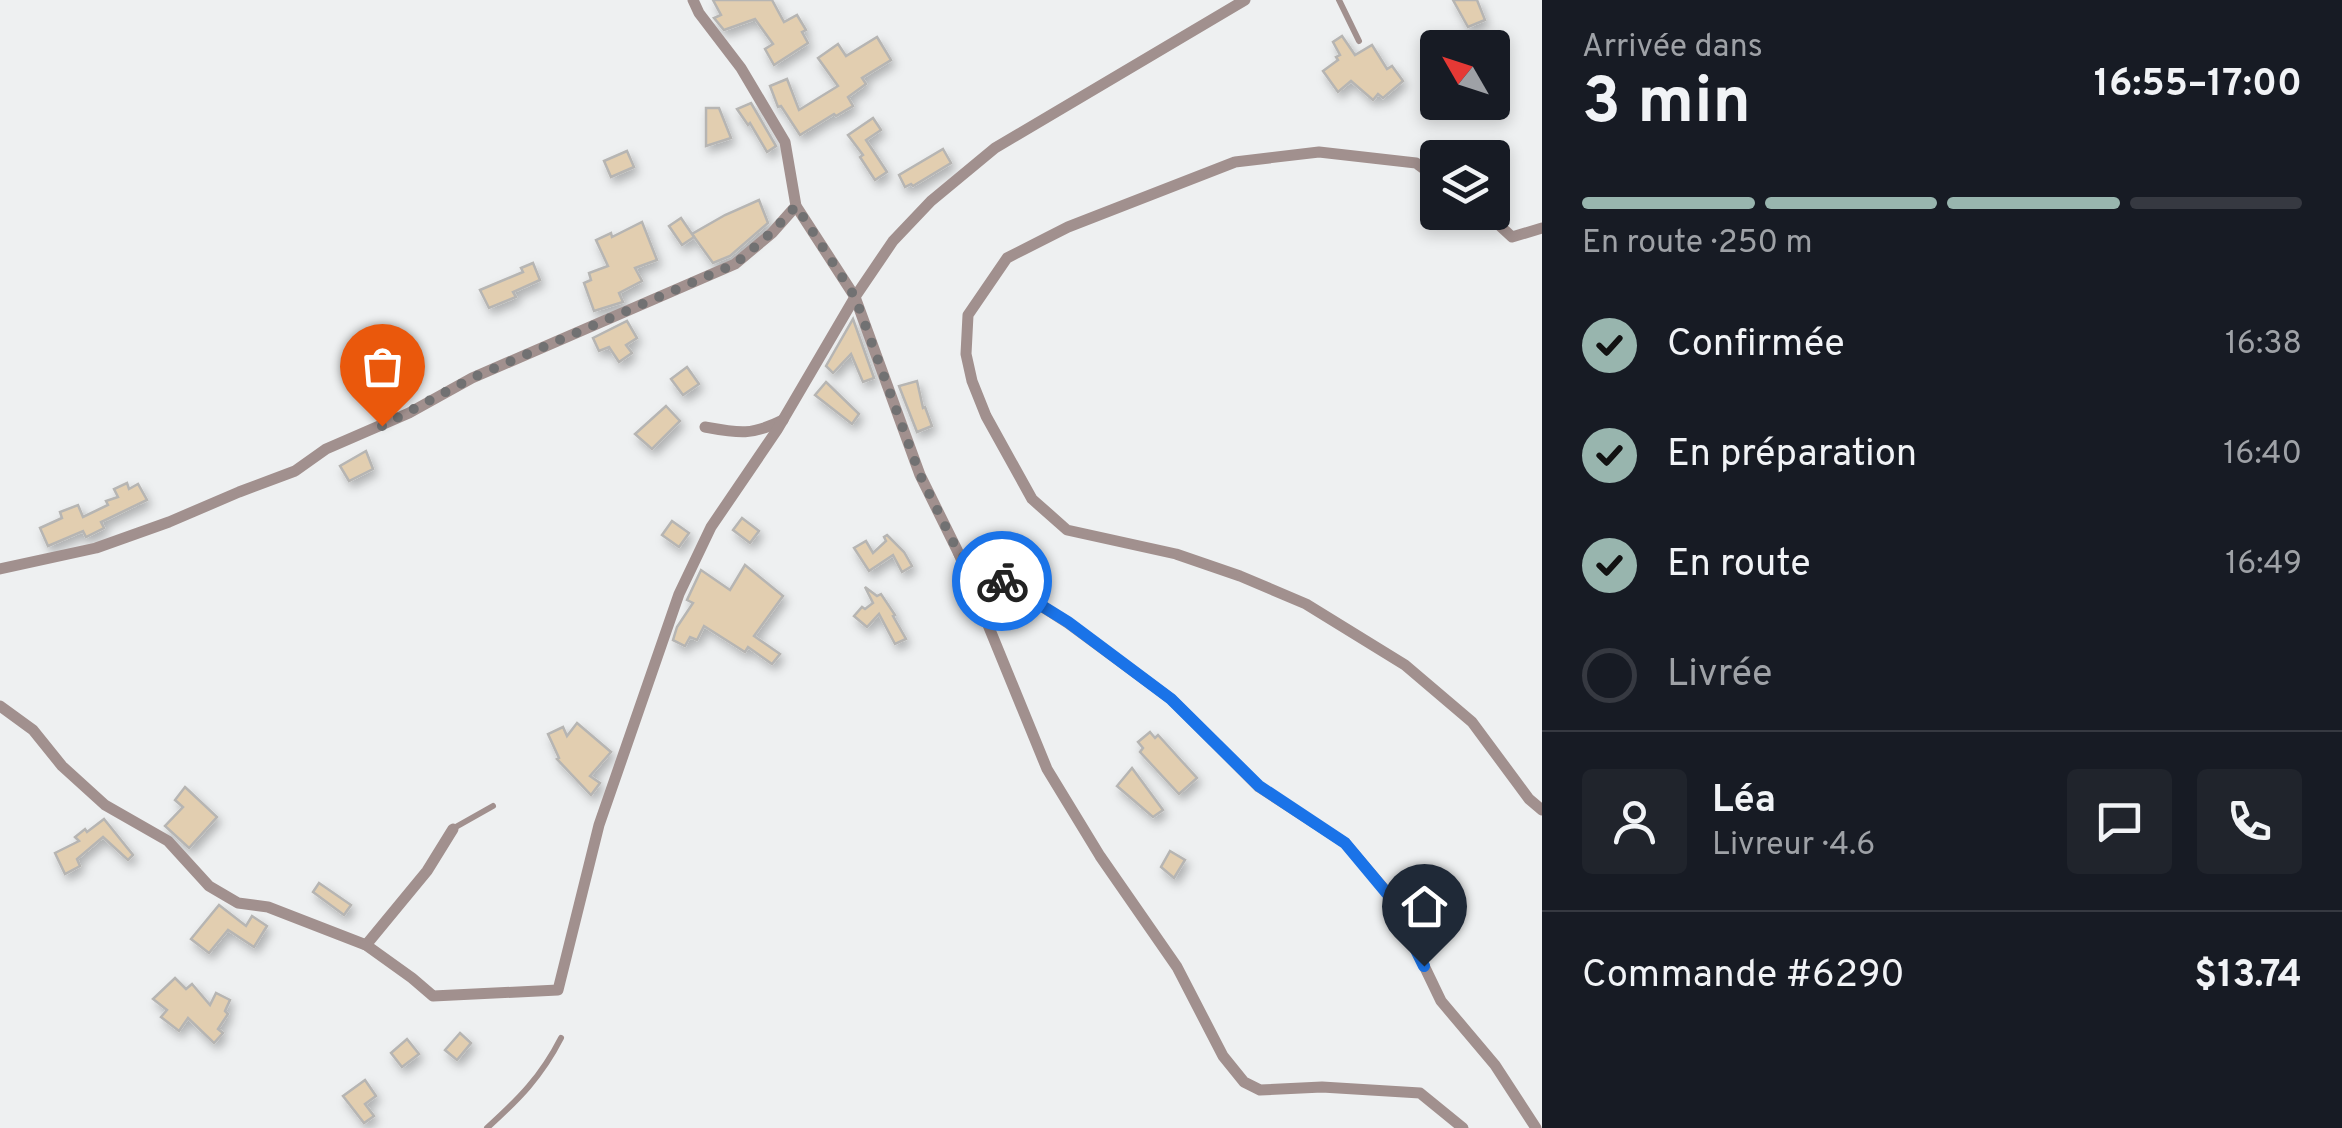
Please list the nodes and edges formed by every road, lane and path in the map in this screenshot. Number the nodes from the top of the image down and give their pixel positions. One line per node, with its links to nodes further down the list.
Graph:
1 (693, 0): 6 (street)
2 (1245, 0): 9 (street)
3 (1339, 0): 4 (lane)
4 (1359, 41)
5 (1420, 166): 16 (street)
6 (796, 206): 9 (street); 13 (street)
7 (1542, 228): 8 (street)
8 (1505, 230)
9 (855, 297): 10 (street); 12 (street)
10 (783, 420): 11 (street); 18 (street)
11 (705, 426)
12 (959, 554): 21 (street); 22 (street)
13 (0, 569)
14 (0, 706): 18 (street)
15 (494, 806): 17 (lane)
16 (1542, 810)
17 (453, 829): 18 (street)
18 (366, 945)
19 (561, 1038): 20 (lane)
20 (487, 1128)
21 (1463, 1128)
22 (1536, 1128)

